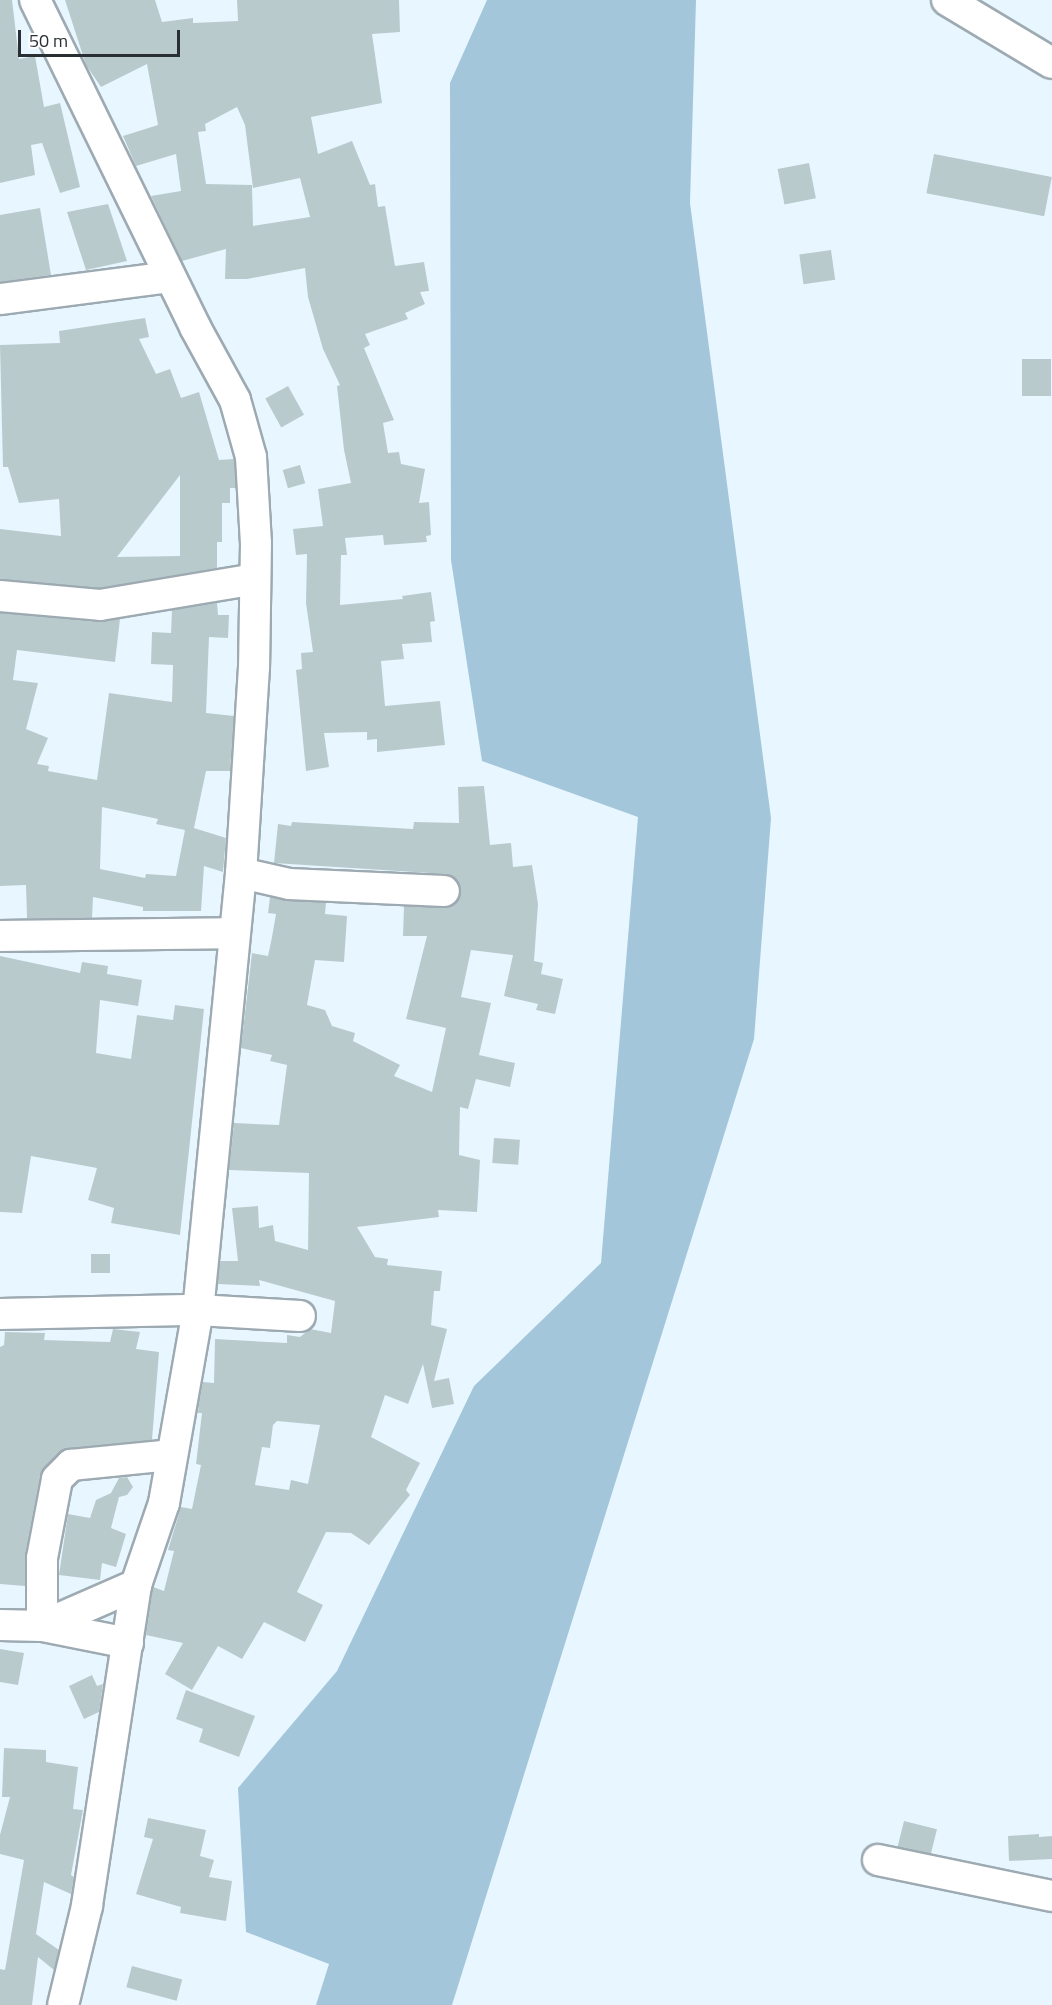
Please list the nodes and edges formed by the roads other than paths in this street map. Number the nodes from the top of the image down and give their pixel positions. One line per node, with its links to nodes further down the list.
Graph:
1 (35, 0): 4 (street)
2 (948, 0): 3 (street)
3 (1052, 63)
4 (171, 277): 5 (street); 6 (street)
5 (0, 299)
6 (255, 579): 7 (street); 8 (street)
7 (0, 596)
8 (241, 873): 9 (street); 10 (street)
9 (444, 891)
10 (234, 933): 11 (street); 12 (street)
11 (0, 936)
12 (198, 1310): 13 (street); 14 (street); 15 (street)
13 (0, 1314)
14 (300, 1316)
15 (171, 1455): 16 (street); 18 (street)
16 (136, 1585): 18 (street); 19 (street)
17 (0, 1625): 18 (street)
18 (42, 1626): 19 (street)
19 (128, 1643): 22 (street)
20 (878, 1860): 21 (street)
21 (1052, 1896)
22 (63, 2005)

